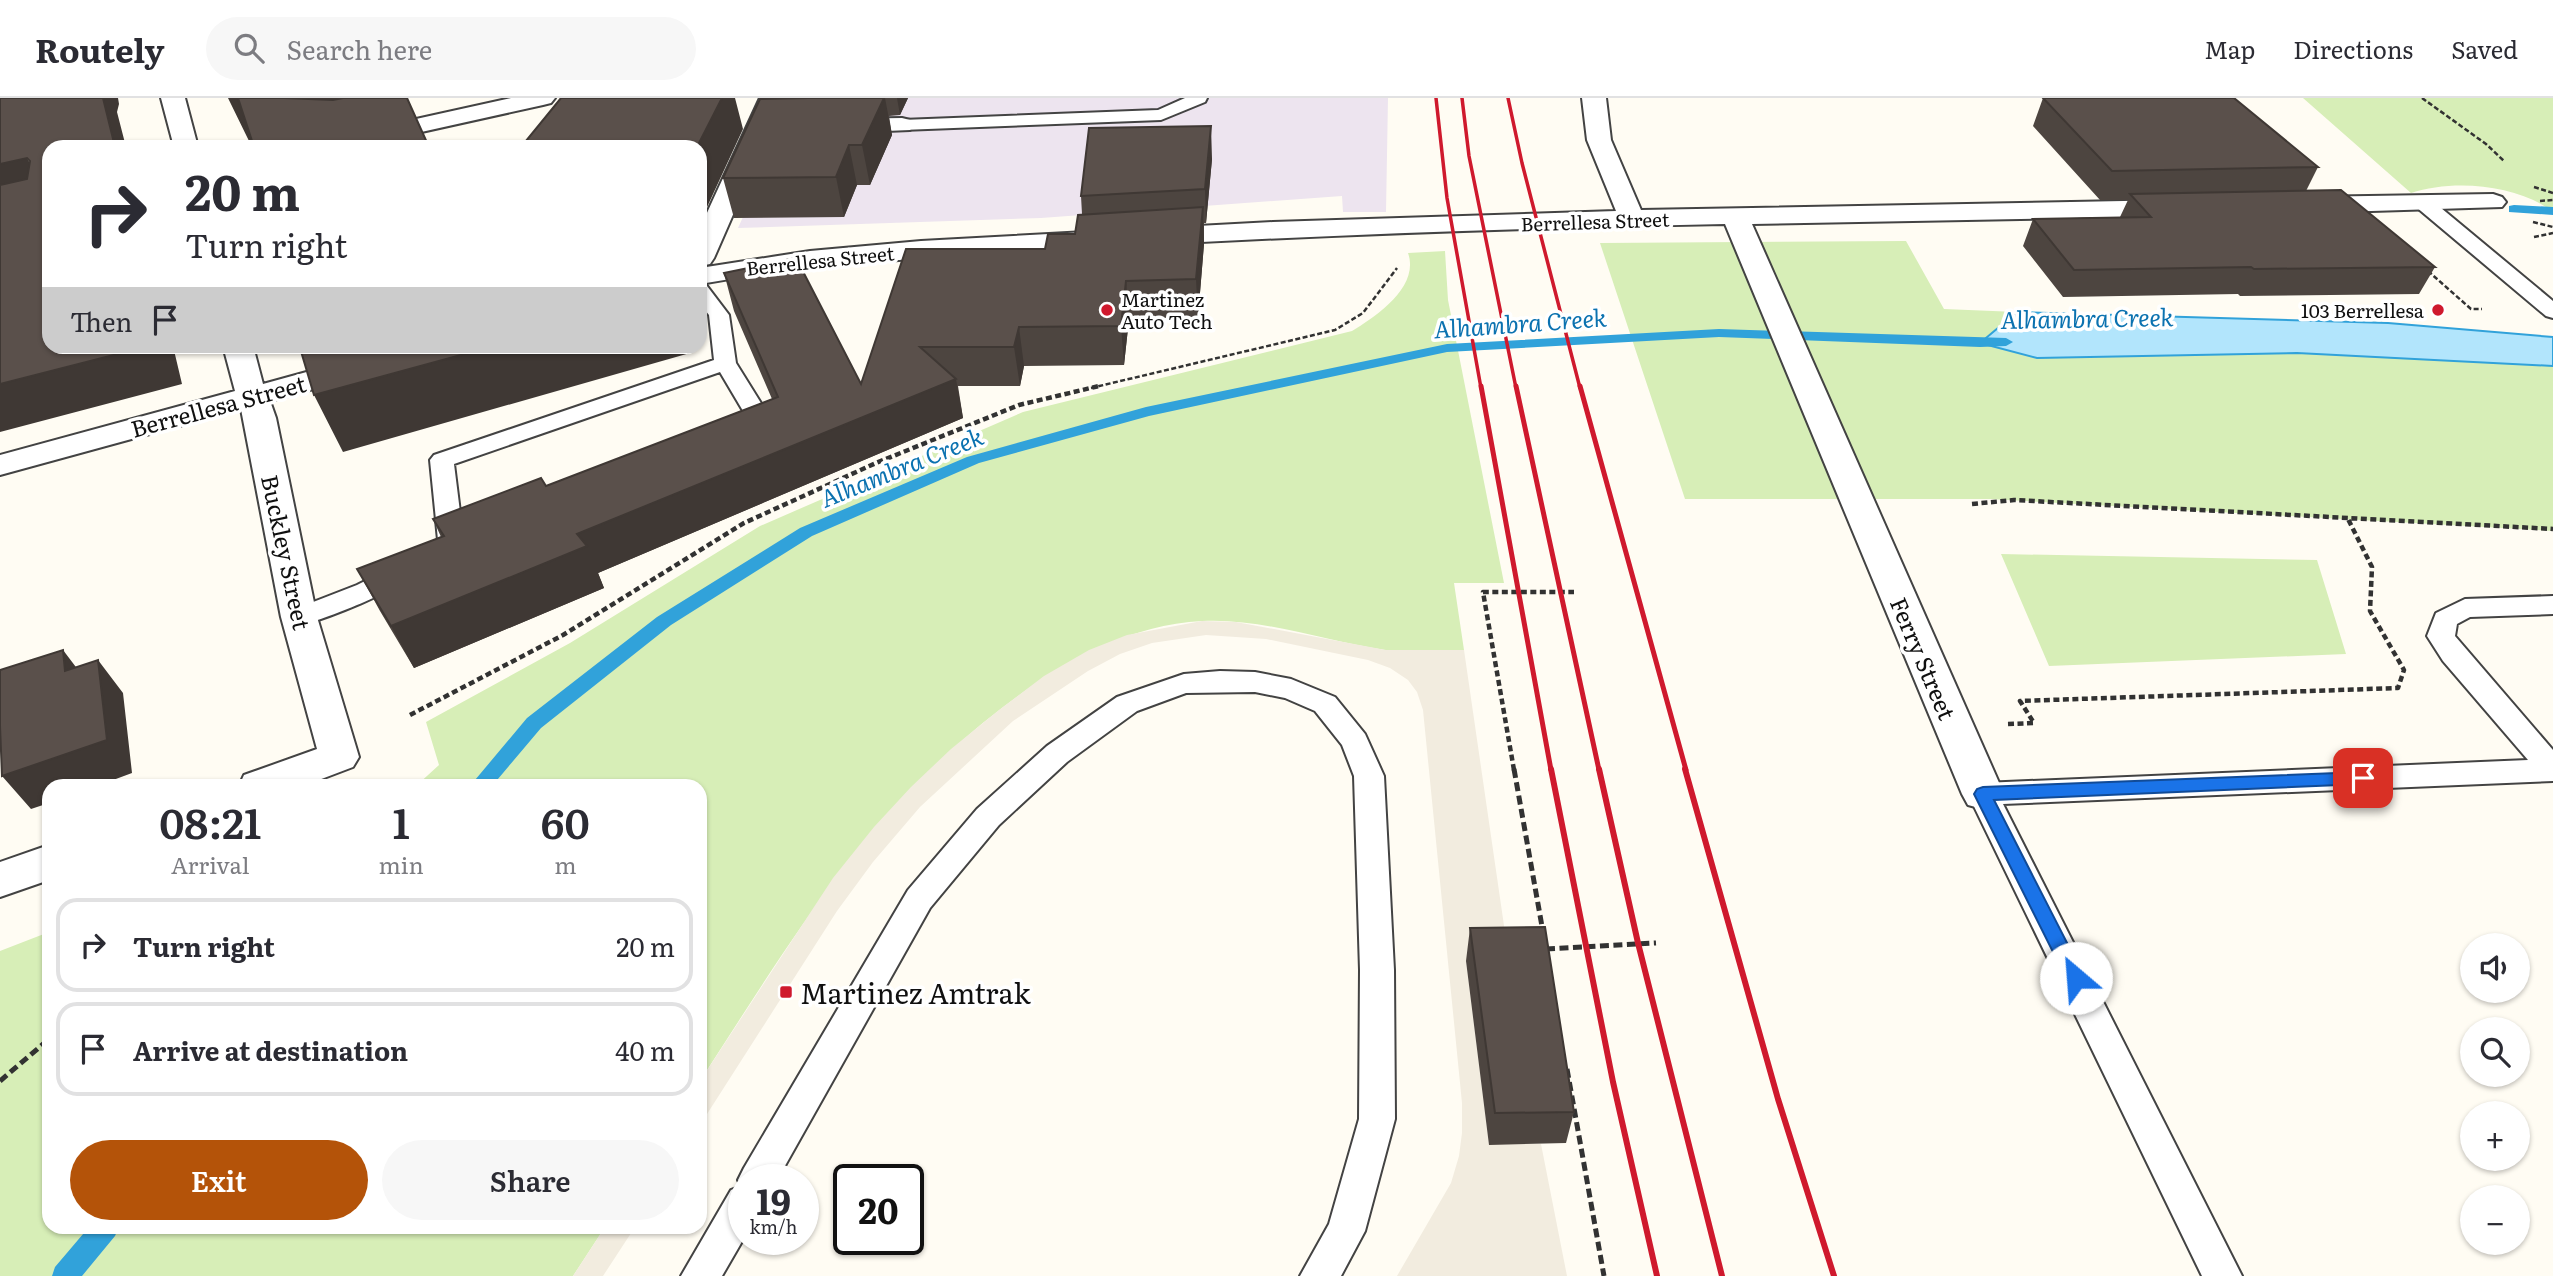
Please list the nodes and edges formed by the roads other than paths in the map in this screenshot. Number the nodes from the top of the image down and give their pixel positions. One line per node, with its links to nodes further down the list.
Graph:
1 (173, 98): 11 (street)
2 (543, 98): 12 (street)
3 (772, 98): 10 (street)
4 (1199, 98): 6 (lane)
5 (1594, 98): 18 (street)
6 (1160, 106): 7 (lane)
7 (902, 125): 9 (street)
8 (784, 127): 10 (street)
9 (810, 127)
10 (757, 128): 19 (street)
11 (184, 140)
12 (353, 140)
13 (2421, 202): 14 (street); 15 (street); 22 (lane)
14 (2493, 202)
15 (2282, 205)
16 (2198, 207): 17 (street, Berrellesa Street)
17 (1736, 218): 18 (street, Berrellesa Street); 35 (street, Ferry Street)
18 (1632, 219): 20 (street, Berrellesa Street)
19 (707, 242)
20 (707, 275)
21 (707, 299): 25 (lane)
22 (2553, 312)
23 (240, 354): 26 (street, Buckley Street)
24 (407, 354): 26 (street, Berrellesa Street)
25 (725, 363): 27 (lane); 30 (lane)
26 (253, 395): 28 (street, Berrellesa Street); 32 (street, Buckley Street)
27 (723, 438)
28 (0, 465)
29 (477, 530): 30 (lane)
30 (451, 540): 32 (lane)
31 (2553, 605): 33 (lane)
32 (299, 617): 34 (street, Buckley Street)
33 (2553, 769): 35 (lane)
34 (278, 779)
35 (1983, 794): 42 (lane)
36 (42, 865): 37 (street)
37 (0, 880)
38 (766, 1164): 41 (lane)
39 (728, 1230): 40 (lane)
40 (701, 1276)
41 (1320, 1276)
42 (2222, 1276)

